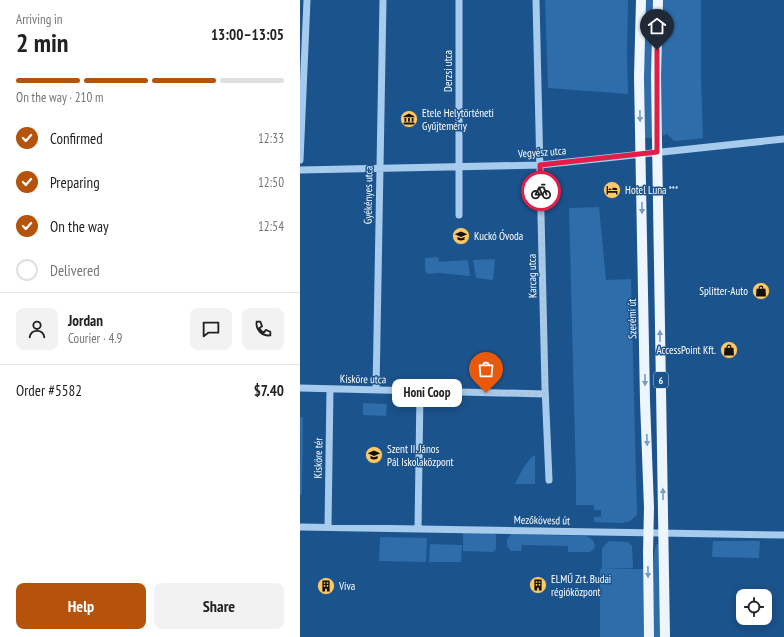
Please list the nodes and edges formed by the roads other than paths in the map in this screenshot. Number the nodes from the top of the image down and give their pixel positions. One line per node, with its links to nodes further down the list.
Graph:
1 (307, 0): 10 (street)
2 (384, 0): 13 (street, Gyékényes utca)
3 (459, 0): 12 (street, Derzsi utca)
4 (536, 0): 11 (street, Karcag utca)
5 (641, 0): 9 (main road, Szerémi út / 6, one-way to 9)
6 (658, 0): 8 (main road, 6)
7 (784, 139): 8 (street, Vegyész utca)
8 (657, 152): 9 (street, Vegyész utca); 26 (main road, 6, one-way to 8)
9 (641, 155): 11 (street, Vegyész utca); 25 (main road, Szerémi út / 6, one-way to 25)
10 (300, 160)
11 (540, 165): 12 (street, Vegyész utca); 20 (street, Karcag utca)
12 (459, 166): 13 (street, Vegyész utca); 15 (street, Derzsi utca)
13 (380, 168): 14 (street, Vegyész utca); 18 (street, Gyékényes utca)
14 (300, 170)
15 (459, 215)
16 (300, 388): 17 (street, Kisköre utca)
17 (330, 389): 18 (street, Kisköre utca); 23 (street, Kisköre tér)
18 (376, 390): 19 (street, Kisköre utca)
19 (420, 391): 20 (street, Kisköre utca); 24 (street)
20 (545, 394): 21 (street, Karcag utca)
21 (549, 480)
22 (300, 526): 23 (street, Mezőkövesd út)
23 (328, 527): 24 (street, Mezőkövesd út)
24 (418, 529): 25 (street, Mezőkövesd út)
25 (649, 533): 26 (street, Mezőkövesd út); 28 (main road, Szerémi út / 6, one-way to 28)
26 (664, 533): 27 (street, Mezőkövesd út); 29 (main road, 6)
27 (784, 535)
28 (649, 637)
29 (665, 637)

